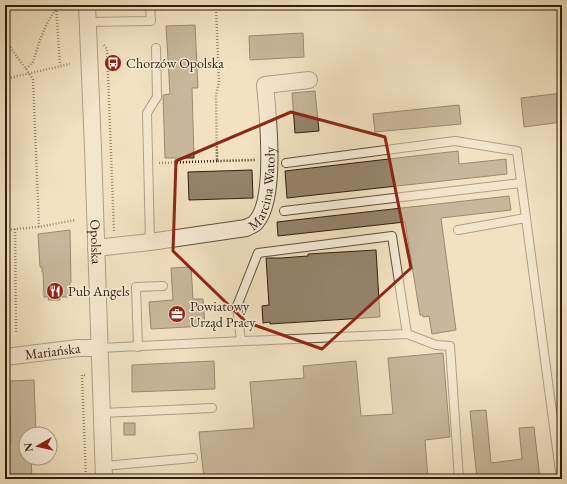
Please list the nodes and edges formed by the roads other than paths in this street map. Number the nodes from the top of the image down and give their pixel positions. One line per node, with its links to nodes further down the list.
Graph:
1 (86, 5): 3 (street, Opolska)
2 (150, 6): 3 (lane)
3 (87, 22): 12 (street, Opolska)
4 (156, 48): 11 (lane)
5 (309, 80): 11 (street, Marcina Watoły)
6 (286, 163): 7 (lane)
7 (521, 183): 8 (lane); 9 (lane)
8 (284, 211)
9 (526, 218): 10 (lane); 24 (lane)
10 (458, 230)
11 (150, 242): 12 (street, Marcina Watoły)
12 (96, 248): 17 (street, Opolska)
13 (163, 286): 16 (lane)
14 (407, 334): 15 (lane); 15 (lane); 23 (lane)
15 (241, 341): 16 (lane)
16 (138, 347): 17 (lane)
17 (100, 348): 18 (street, Mariańska); 20 (street, Opolska)
18 (5, 357)
19 (212, 408): 20 (lane)
20 (102, 413): 22 (street, Opolska)
21 (193, 458): 22 (lane)
22 (104, 472)
23 (459, 479)
24 (561, 479)

